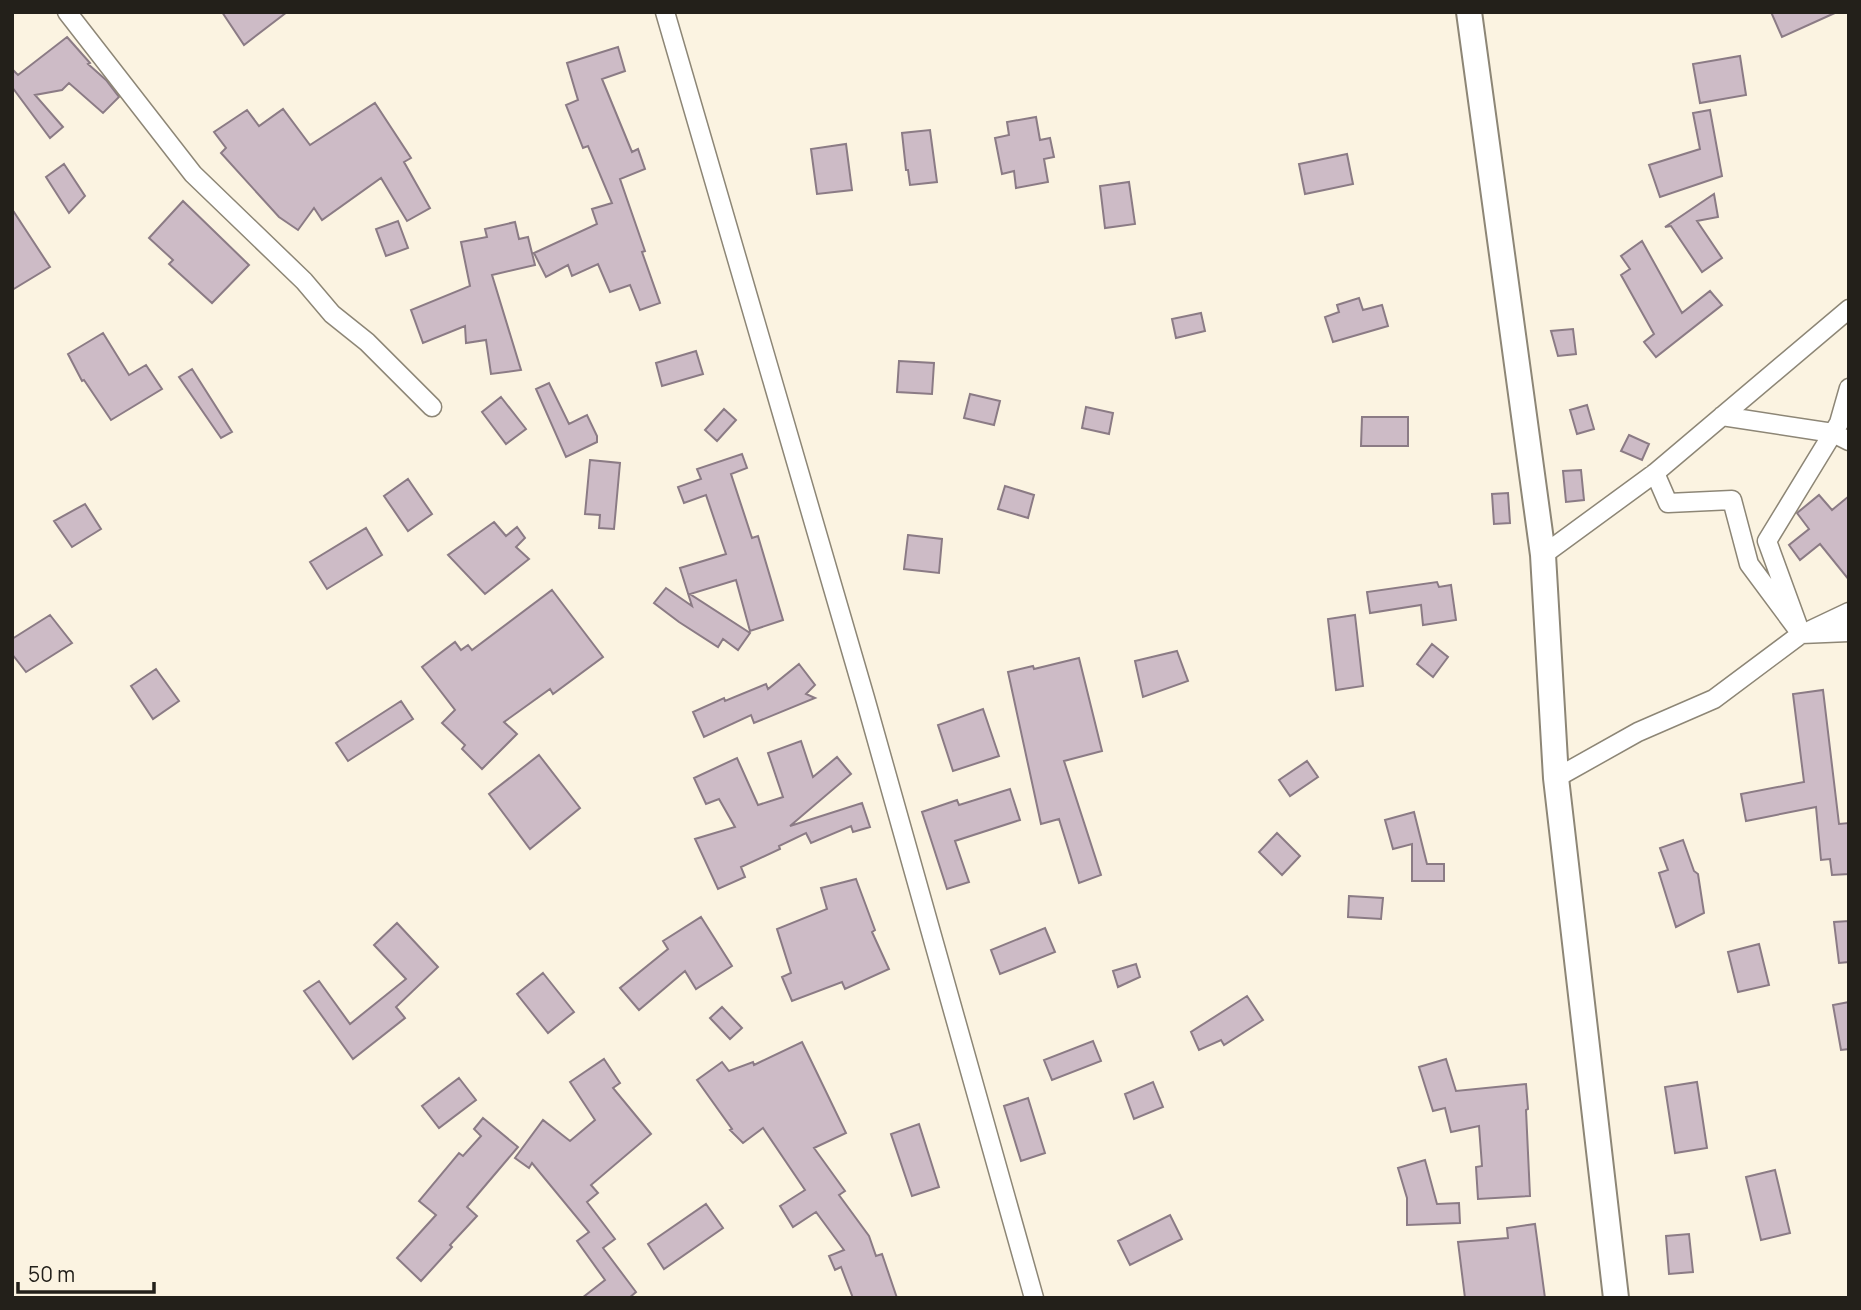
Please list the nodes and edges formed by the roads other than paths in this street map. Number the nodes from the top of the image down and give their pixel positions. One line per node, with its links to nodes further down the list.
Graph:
1 (67, 12): 6 (street)
2 (665, 12): 15 (street)
3 (1469, 12): 10 (street)
4 (1849, 309): 7 (street)
5 (1849, 388): 8 (street)
6 (432, 407)
7 (1722, 416): 8 (street); 9 (street)
8 (1841, 437): 13 (street)
9 (1655, 473): 10 (street); 13 (street)
10 (1543, 555): 14 (street)
11 (1849, 612): 13 (street)
12 (1849, 632): 13 (street)
13 (1801, 634): 14 (street)
14 (1556, 778): 16 (street)
15 (1034, 1298)
16 (1616, 1298)

